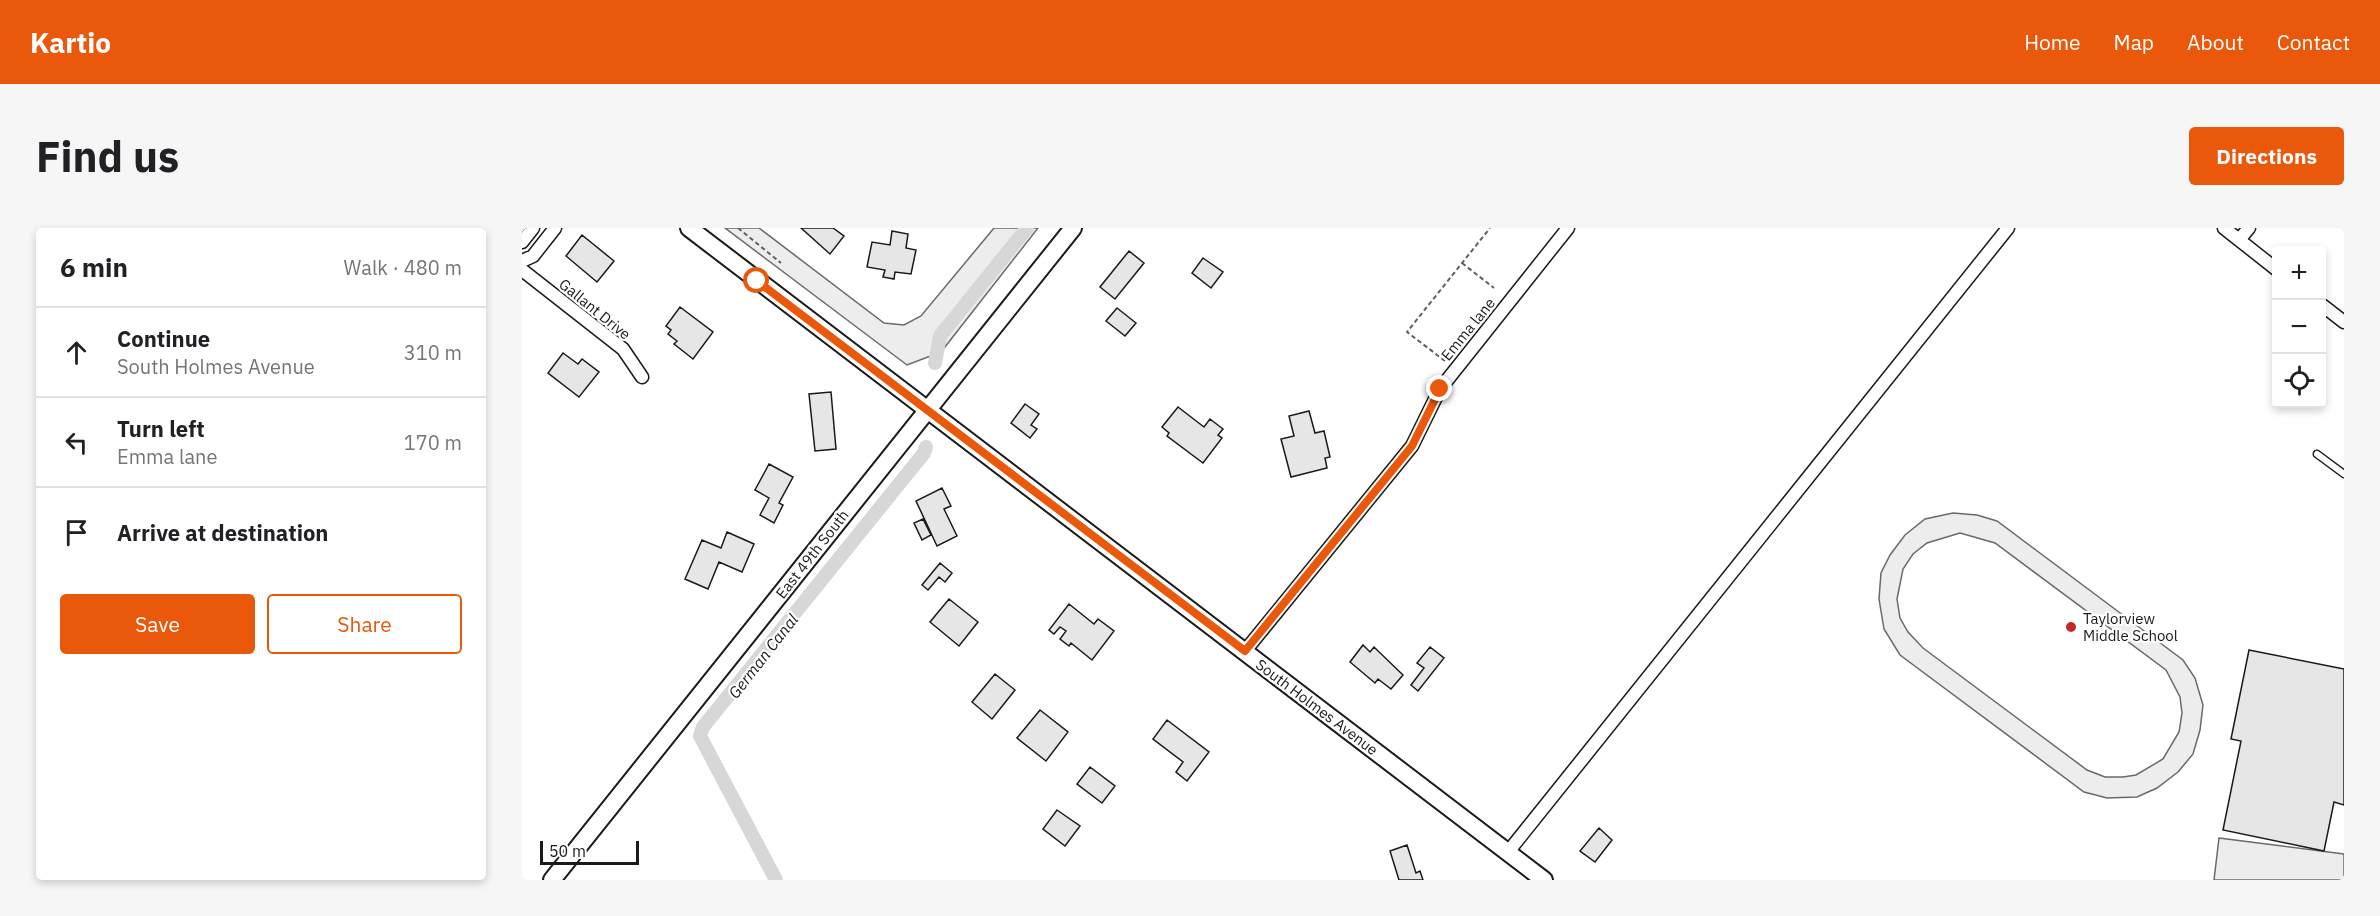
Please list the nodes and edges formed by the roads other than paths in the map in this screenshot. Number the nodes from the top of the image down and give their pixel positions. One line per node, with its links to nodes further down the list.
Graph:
1 (533, 228): 10 (street)
2 (555, 228): 11 (street)
3 (689, 228): 17 (street, South Holmes Avenue)
4 (1073, 228): 17 (street, East 49th South)
5 (1568, 228): 20 (street, Emma lane)
6 (2008, 228): 21 (street)
7 (2224, 228): 9 (street)
8 (2249, 228): 9 (street)
9 (2240, 240): 12 (street)
10 (522, 242)
11 (522, 261)
12 (2272, 265)
13 (522, 270): 16 (street, Gallant Drive)
14 (2326, 308): 15 (street)
15 (2344, 322)
16 (642, 377)
17 (927, 409): 20 (street, South Holmes Avenue); 22 (street, East 49th South)
18 (2317, 454): 19 (lane)
19 (2344, 474)
20 (1245, 651): 21 (street, South Holmes Avenue)
21 (1508, 852): 23 (street, South Holmes Avenue)
22 (552, 880)
23 (1544, 880)

